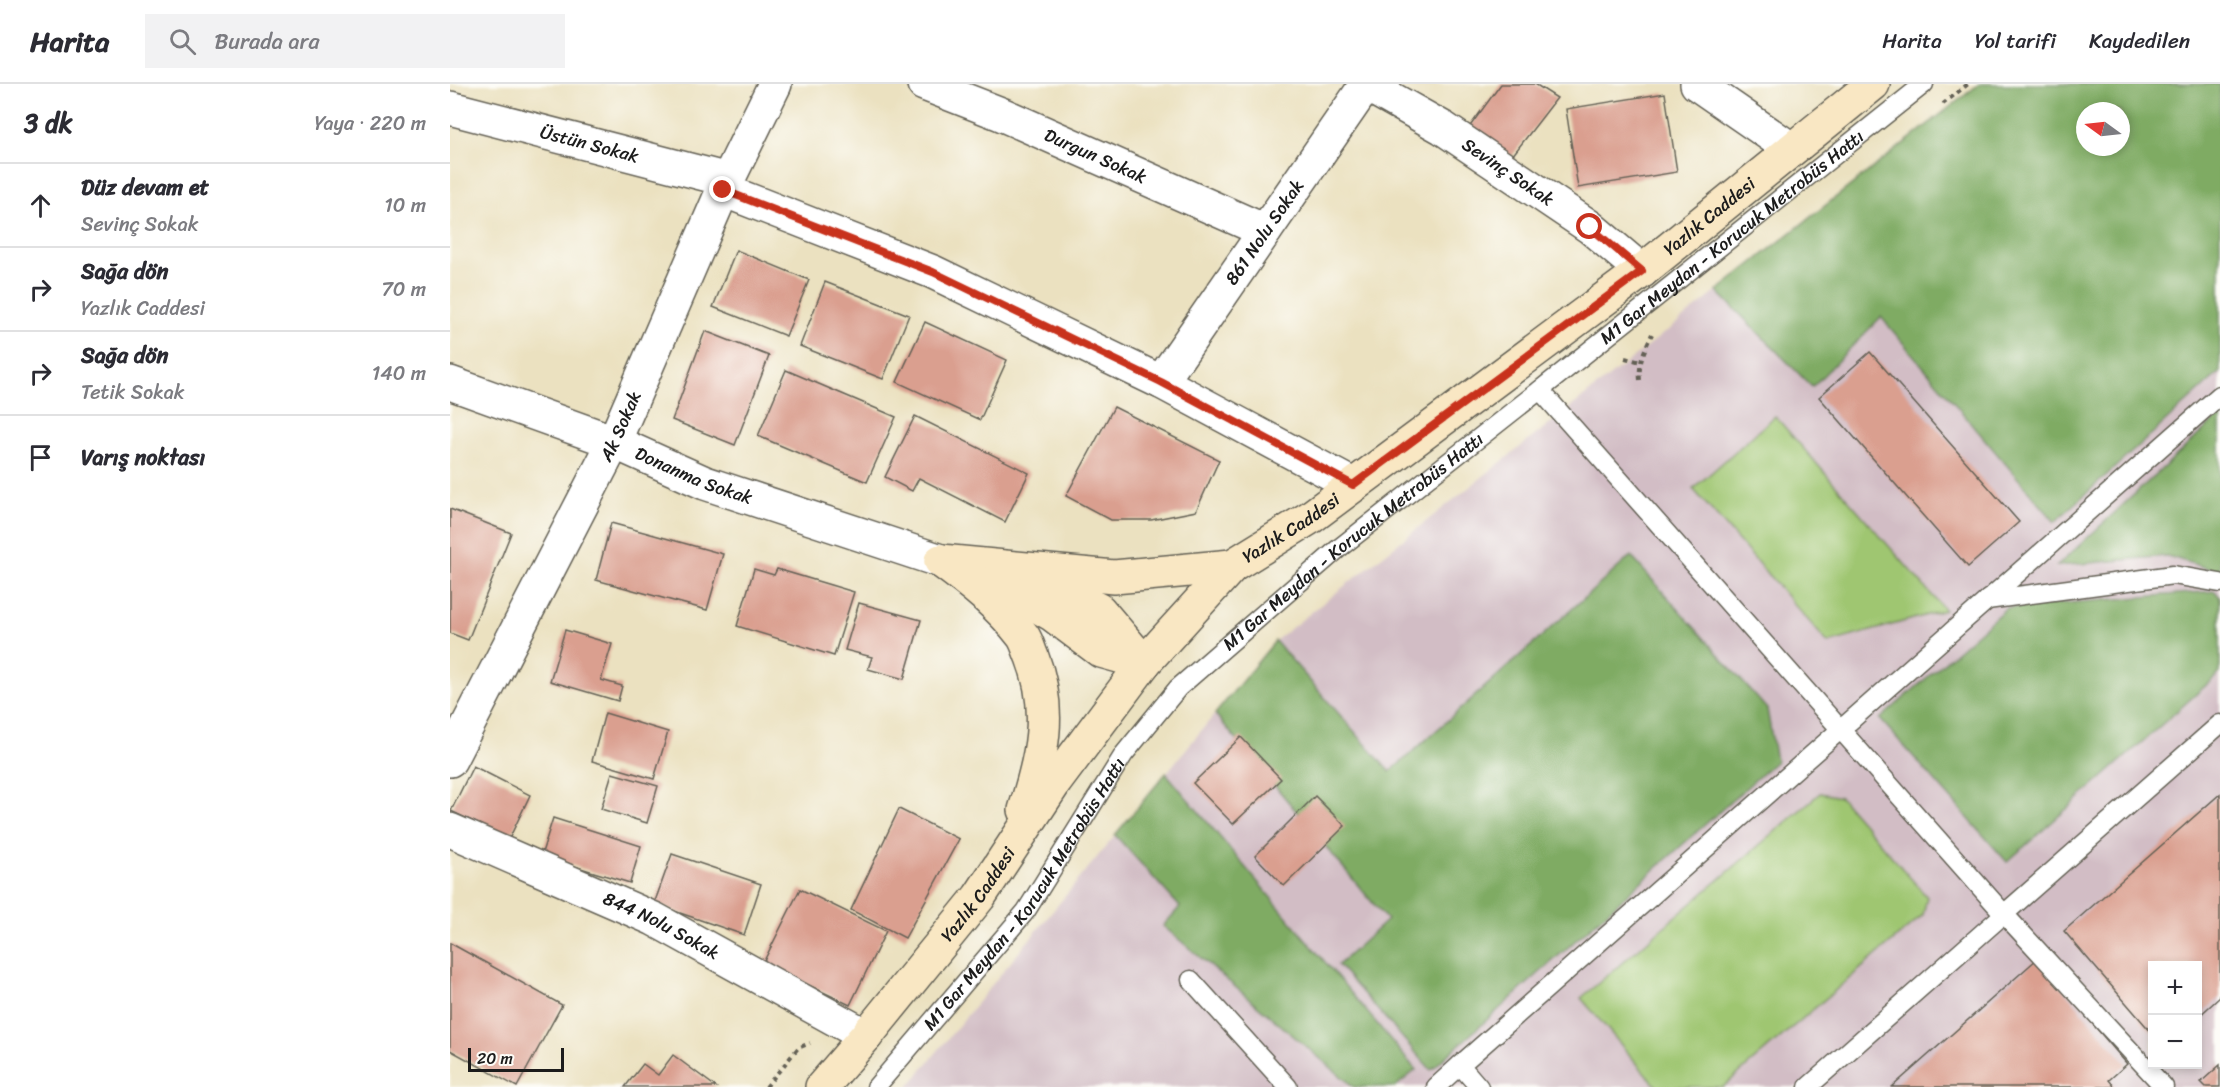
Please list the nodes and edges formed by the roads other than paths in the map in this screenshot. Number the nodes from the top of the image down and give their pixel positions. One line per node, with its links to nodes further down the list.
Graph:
1 (775, 84): 9 (street, Ak Sokak)
2 (924, 84): 10 (street, Durgun Sokak)
3 (1366, 84): 10 (street, 861 Nolu Sokak); 11 (street, Sevinç Sokak)
4 (1697, 84): 8 (street)
5 (1873, 84): 8 (main road, Yazlık Caddesi)
6 (1924, 84): 14 (lane, M1 Gar Meydan - Korucuk Metrobüs Hattı)
7 (450, 108): 9 (street, Üstün Sokak)
8 (1791, 149): 11 (main road, Yazlık Caddesi)
9 (725, 185): 12 (street, Üstün Sokak); 16 (street, Ak Sokak)
10 (1264, 231): 12 (street, 861 Nolu Sokak)
11 (1642, 271): 17 (main road, Yazlık Caddesi)
12 (1161, 382): 17 (street, Üstün Sokak)
13 (450, 383): 16 (street, Donanma Sokak)
14 (1540, 390): 24 (lane); 33 (lane, M1 Gar Meydan - Korucuk Metrobüs Hattı)
15 (2220, 395): 21 (lane)
16 (614, 442): 18 (street, Donanma Sokak); 25 (street, Ak Sokak)
17 (1353, 485): 19 (main road, Yazlık Caddesi)
18 (941, 561): 19 (main road); 22 (main road); 27 (main road)
19 (1232, 566): 22 (main road, Yazlık Caddesi)
20 (2220, 583): 21 (lane)
21 (1987, 600): 24 (lane)
22 (1144, 663): 27 (main road, Yazlık Caddesi)
23 (2220, 724): 28 (lane)
24 (1841, 728): 28 (lane); 31 (lane)
25 (450, 759)
26 (450, 830): 30 (street, 844 Nolu Sokak)
27 (1013, 845): 30 (main road, Yazlık Caddesi)
28 (2004, 914): 37 (lane); 38 (lane)
29 (1191, 980): 34 (lane)
30 (854, 1030): 32 (main road, Yazlık Caddesi)
31 (1460, 1065): 35 (lane); 36 (lane)
32 (822, 1087)
33 (876, 1087)
34 (1288, 1087)
35 (1436, 1087)
36 (1479, 1087)
37 (1808, 1087)
38 (2164, 1087)

